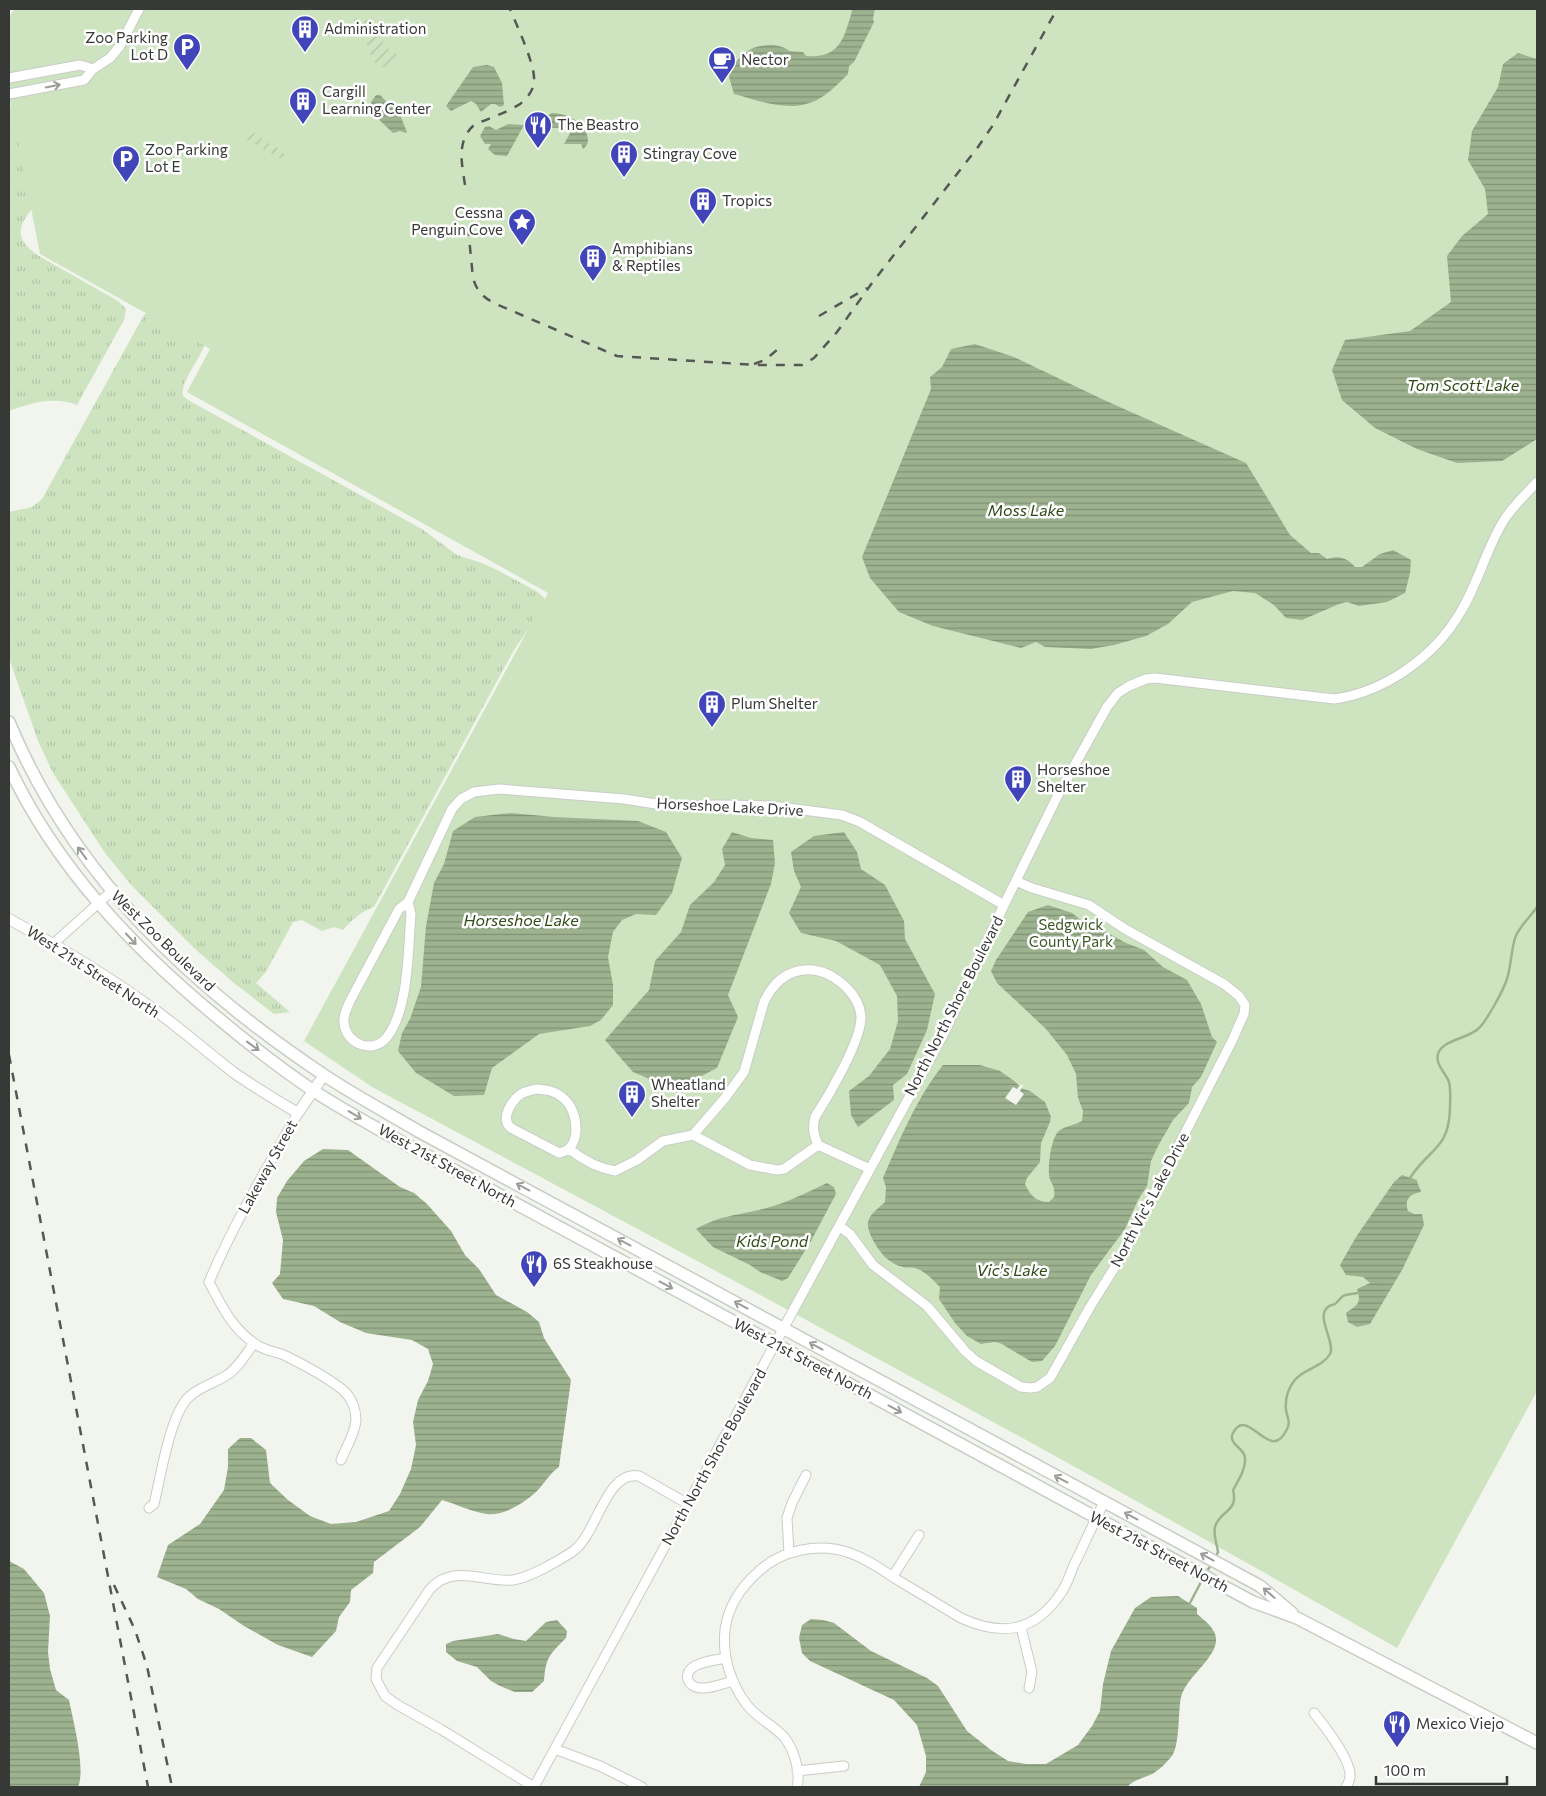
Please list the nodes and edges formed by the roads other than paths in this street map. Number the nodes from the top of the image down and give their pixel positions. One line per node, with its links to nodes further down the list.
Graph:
1 (139, 9): 2 (street)
2 (93, 70): 3 (street); 4 (street, one-way to 2)
3 (9, 78)
4 (9, 94)
5 (1537, 482): 8 (street, North North Shore Boulevard)
6 (9, 722): 9 (main road, West Zoo Boulevard, one-way to 6)
7 (9, 767): 11 (main road, West Zoo Boulevard)
8 (1016, 881): 12 (street, North North Shore Boulevard); 22 (street, North Vic's Lake Drive)
9 (112, 892): 11 (street); 15 (main road, West Zoo Boulevard)
10 (408, 902): 10 (street, Horseshoe Lake Drive); 12 (street, Horseshoe Lake Drive)
11 (98, 904): 14 (street); 16 (main road, West Zoo Boulevard, one-way to 16)
12 (1004, 905): 21 (street, North North Shore Boulevard)
13 (9, 919): 14 (street, West 21st Street North)
14 (53, 944): 17 (street, West 21st Street North)
15 (324, 1075): 16 (street, Lakeway Street); 23 (main road, West 21st Street North, one-way to 15)
16 (314, 1091): 17 (street, Lakeway Street); 25 (main road, West 21st Street North, one-way to 25)
17 (298, 1113): 24 (street, Lakeway Street)
18 (693, 1135): 19 (street); 19 (street); 20 (street)
19 (818, 1145): 21 (street)
20 (569, 1149): 20 (street)
21 (870, 1169): 22 (street, North North Shore Boulevard)
22 (839, 1226): 23 (street, North North Shore Boulevard)
23 (783, 1329): 25 (street, North North Shore Boulevard); 28 (main road, West 21st Street North, one-way to 23)
24 (254, 1343): 26 (street); 30 (street)
25 (775, 1344): 29 (street, North North Shore Boulevard); 31 (main road, West 21st Street North, one-way to 31)
26 (341, 1460)
27 (806, 1475): 33 (street)
28 (1104, 1502): 31 (street); 35 (main road, West 21st Street North, one-way to 28)
29 (688, 1504): 42 (street, North North Shore Boulevard); 45 (street)
30 (148, 1508)
31 (1096, 1518): 35 (main road, West 21st Street North); 36 (street)
32 (919, 1535): 34 (street)
33 (789, 1553): 34 (street); 37 (street)
34 (893, 1576): 36 (street)
35 (1297, 1618): 41 (main road, West 21st Street North)
36 (1020, 1627): 39 (street)
37 (726, 1658): 38 (street); 38 (street)
38 (733, 1681): 44 (street)
39 (1029, 1688)
40 (1314, 1713): 48 (street)
41 (1537, 1743)
42 (555, 1749): 45 (street, North North Shore Boulevard); 46 (street)
43 (844, 1766): 44 (street)
44 (797, 1771): 47 (street)
45 (534, 1787)
46 (642, 1787)
47 (796, 1787)
48 (1346, 1787)

